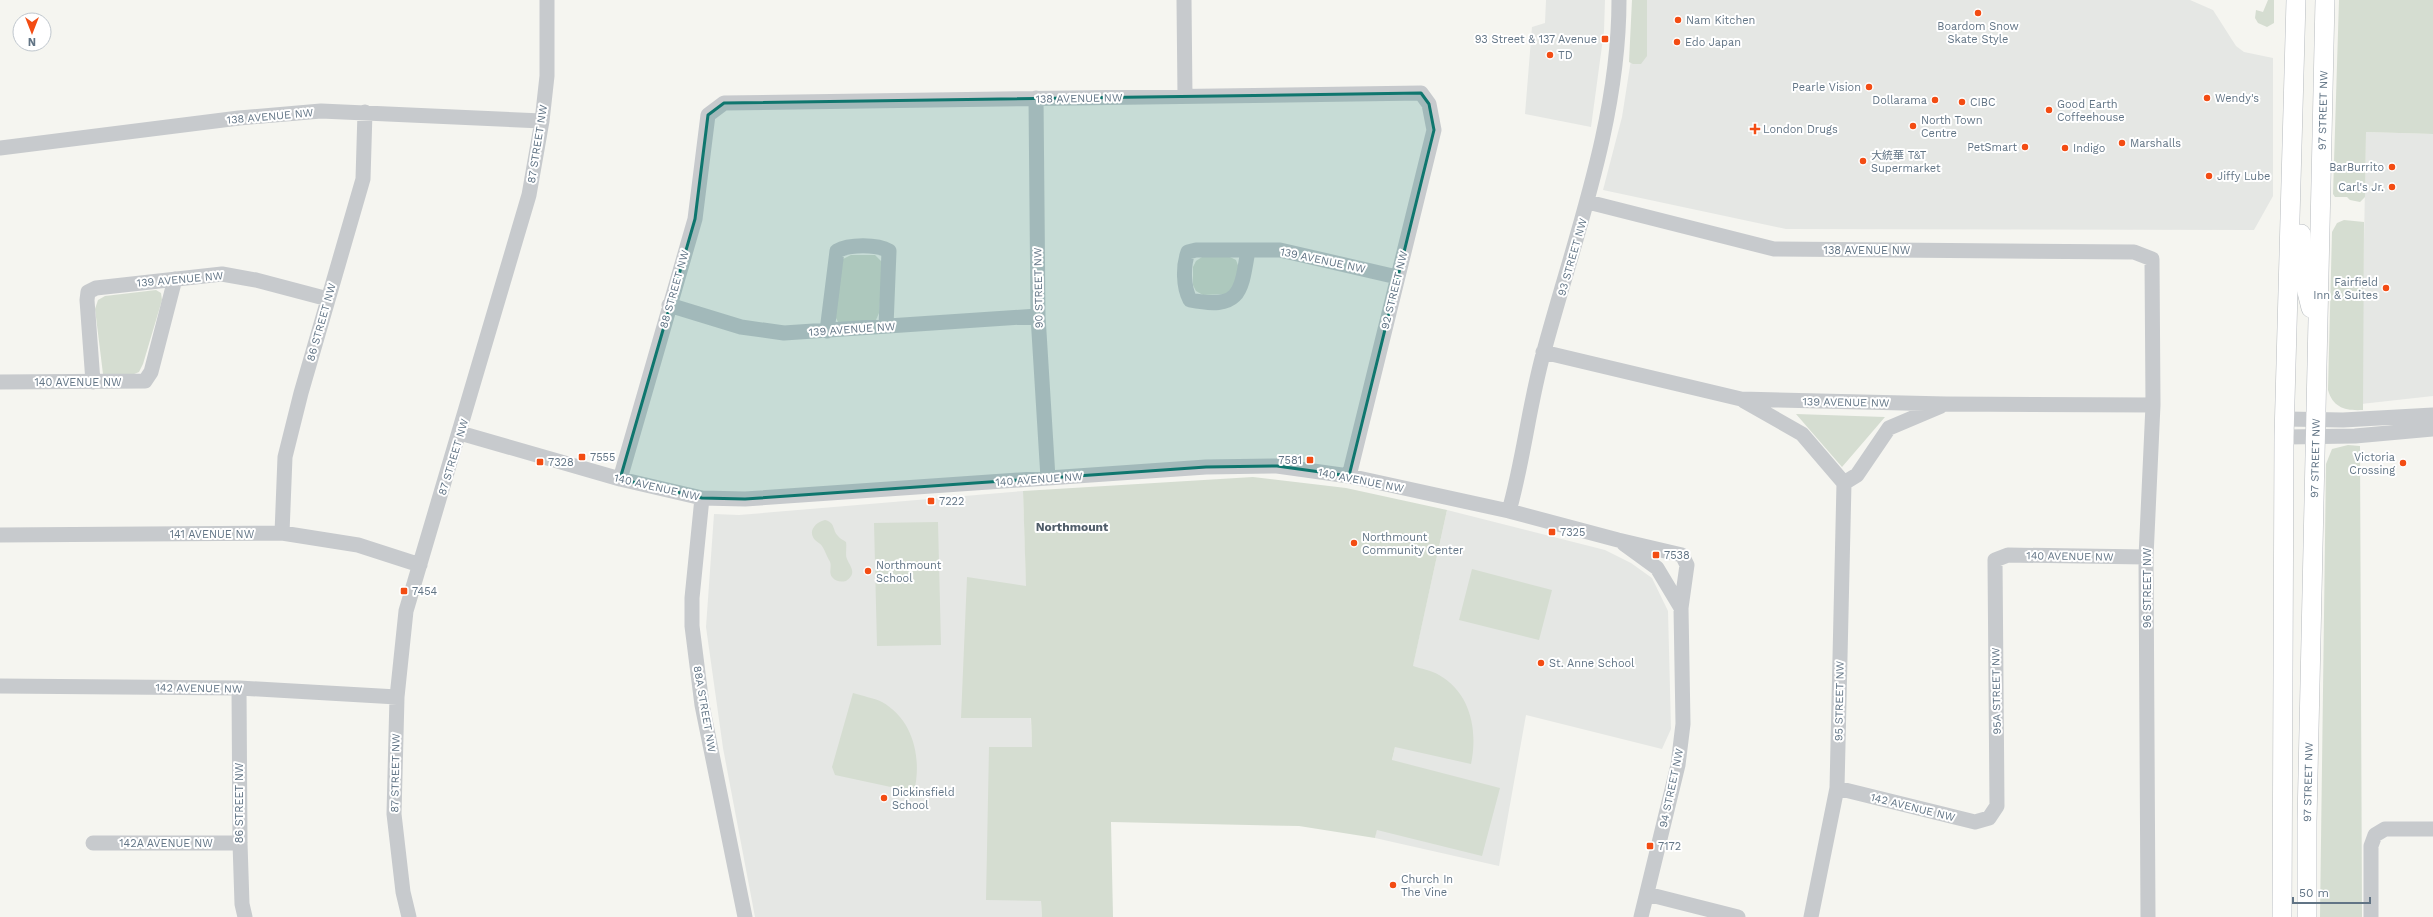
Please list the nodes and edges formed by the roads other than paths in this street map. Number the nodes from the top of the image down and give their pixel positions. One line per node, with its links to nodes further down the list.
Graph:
1 (547, 0): 16 (street, 87 STREET NW)
2 (1184, 0): 10 (street)
3 (1619, 0): 18 (street, 93 STREET NW)
4 (2296, 0): 9 (main road)
5 (2308, 0): 8 (main road)
6 (2325, 0): 8 (main road, 97 STREET NW)
7 (2332, 0): 8 (main road)
8 (2325, 37): 14 (main road, 97 STREET NW)
9 (2296, 49): 14 (main road); 19 (main road)
10 (1185, 96): 11 (street, 138 AVENUE NW); 13 (street, 138 AVENUE NW)
11 (1036, 98): 12 (street, 138 AVENUE NW); 26 (street, 90 STREET NW)
12 (724, 103): 25 (street, 88 STREET NW)
13 (1429, 104): 22 (street, 92 STREET NW)
14 (2323, 107): 29 (main road, 97 STREET NW)
15 (365, 112): 16 (street, 138 AVENUE NW); 17 (street, 138 AVENUE NW); 24 (street, 86 STREET NW)
16 (542, 120): 40 (street, 87 STREET NW)
17 (0, 148)
18 (1588, 202): 21 (street, 138 AVENUE NW); 30 (street, 93 STREET NW)
19 (2291, 211): 29 (main road); 37 (main road)
20 (1248, 250): 20 (street, 139 AVENUE NW); 22 (street, 139 AVENUE NW)
21 (2152, 259): 35 (street, 96 STREET NW)
22 (1396, 277): 41 (street, 92 STREET NW)
23 (175, 279): 24 (street, 139 AVENUE NW); 32 (street, 140 AVENUE NW); 32 (street, 139 AVENUE NW)
24 (328, 300): 47 (street, 86 STREET NW)
25 (669, 305): 28 (street, 139 AVENUE NW); 42 (street, 88 STREET NW)
26 (1038, 316): 27 (street, 139 AVENUE NW); 43 (street, 90 STREET NW)
27 (886, 326): 28 (street, 139 AVENUE NW); 28 (street)
28 (827, 332)
29 (2318, 333): 38 (main road, 97 STREET NW)
30 (1543, 352): 33 (street, 139 AVENUE NW); 46 (street, 93 STREET NW)
31 (0, 382): 32 (street, 140 AVENUE NW)
32 (93, 382)
33 (1741, 399): 34 (street, 139 AVENUE NW); 44 (street)
34 (1946, 404): 35 (street, 139 AVENUE NW); 44 (street)
35 (2153, 405): 50 (street, 96 STREET NW)
36 (2433, 415): 38 (street)
37 (2284, 428): 38 (street); 70 (main road)
38 (2315, 428): 39 (street); 71 (main road, 97 STREET NW)
39 (2433, 429)
40 (460, 433): 42 (street, 140 AVENUE NW); 52 (street, 87 STREET NW)
41 (1349, 476): 43 (street, 140 AVENUE NW); 46 (street, 140 AVENUE NW)
42 (620, 478): 45 (street, 140 AVENUE NW)
43 (1048, 478): 45 (street, 140 AVENUE NW)
44 (1844, 483): 57 (street, 95 STREET NW)
45 (702, 498): 65 (street, 88A STREET NW)
46 (1509, 511): 49 (street, 140 AVENUE NW)
47 (282, 533): 48 (street, 141 AVENUE NW); 52 (street, 141 AVENUE NW)
48 (0, 535)
49 (1618, 540): 53 (street, 94 STREET NW); 53 (street, 94 STREET NW)
50 (2146, 557): 51 (street, 140 AVENUE NW); 69 (street, 96 STREET NW)
51 (1995, 560): 58 (street, 95A STREET NW)
52 (420, 565): 56 (street, 87 STREET NW)
53 (1681, 608): 62 (street, 94 STREET NW)
54 (0, 686): 55 (street, 142 AVENUE NW)
55 (239, 688): 56 (street, 142 AVENUE NW); 60 (street, 86 STREET NW)
56 (397, 697): 64 (street, 87 STREET NW)
57 (1837, 788): 58 (street, 142 AVENUE NW); 68 (street, 95 STREET NW)
58 (1988, 818)
59 (2433, 829): 72 (street)
60 (240, 842): 61 (street, 142A AVENUE NW); 63 (street, 86 STREET NW)
61 (93, 843)
62 (1648, 894): 66 (street, 94 STREET NW); 67 (street)
63 (245, 917)
64 (409, 917)
65 (745, 917)
66 (1641, 917)
67 (1738, 917)
68 (1811, 917)
69 (2148, 917)
70 (2282, 917)
71 (2307, 917)
72 (2371, 917)

